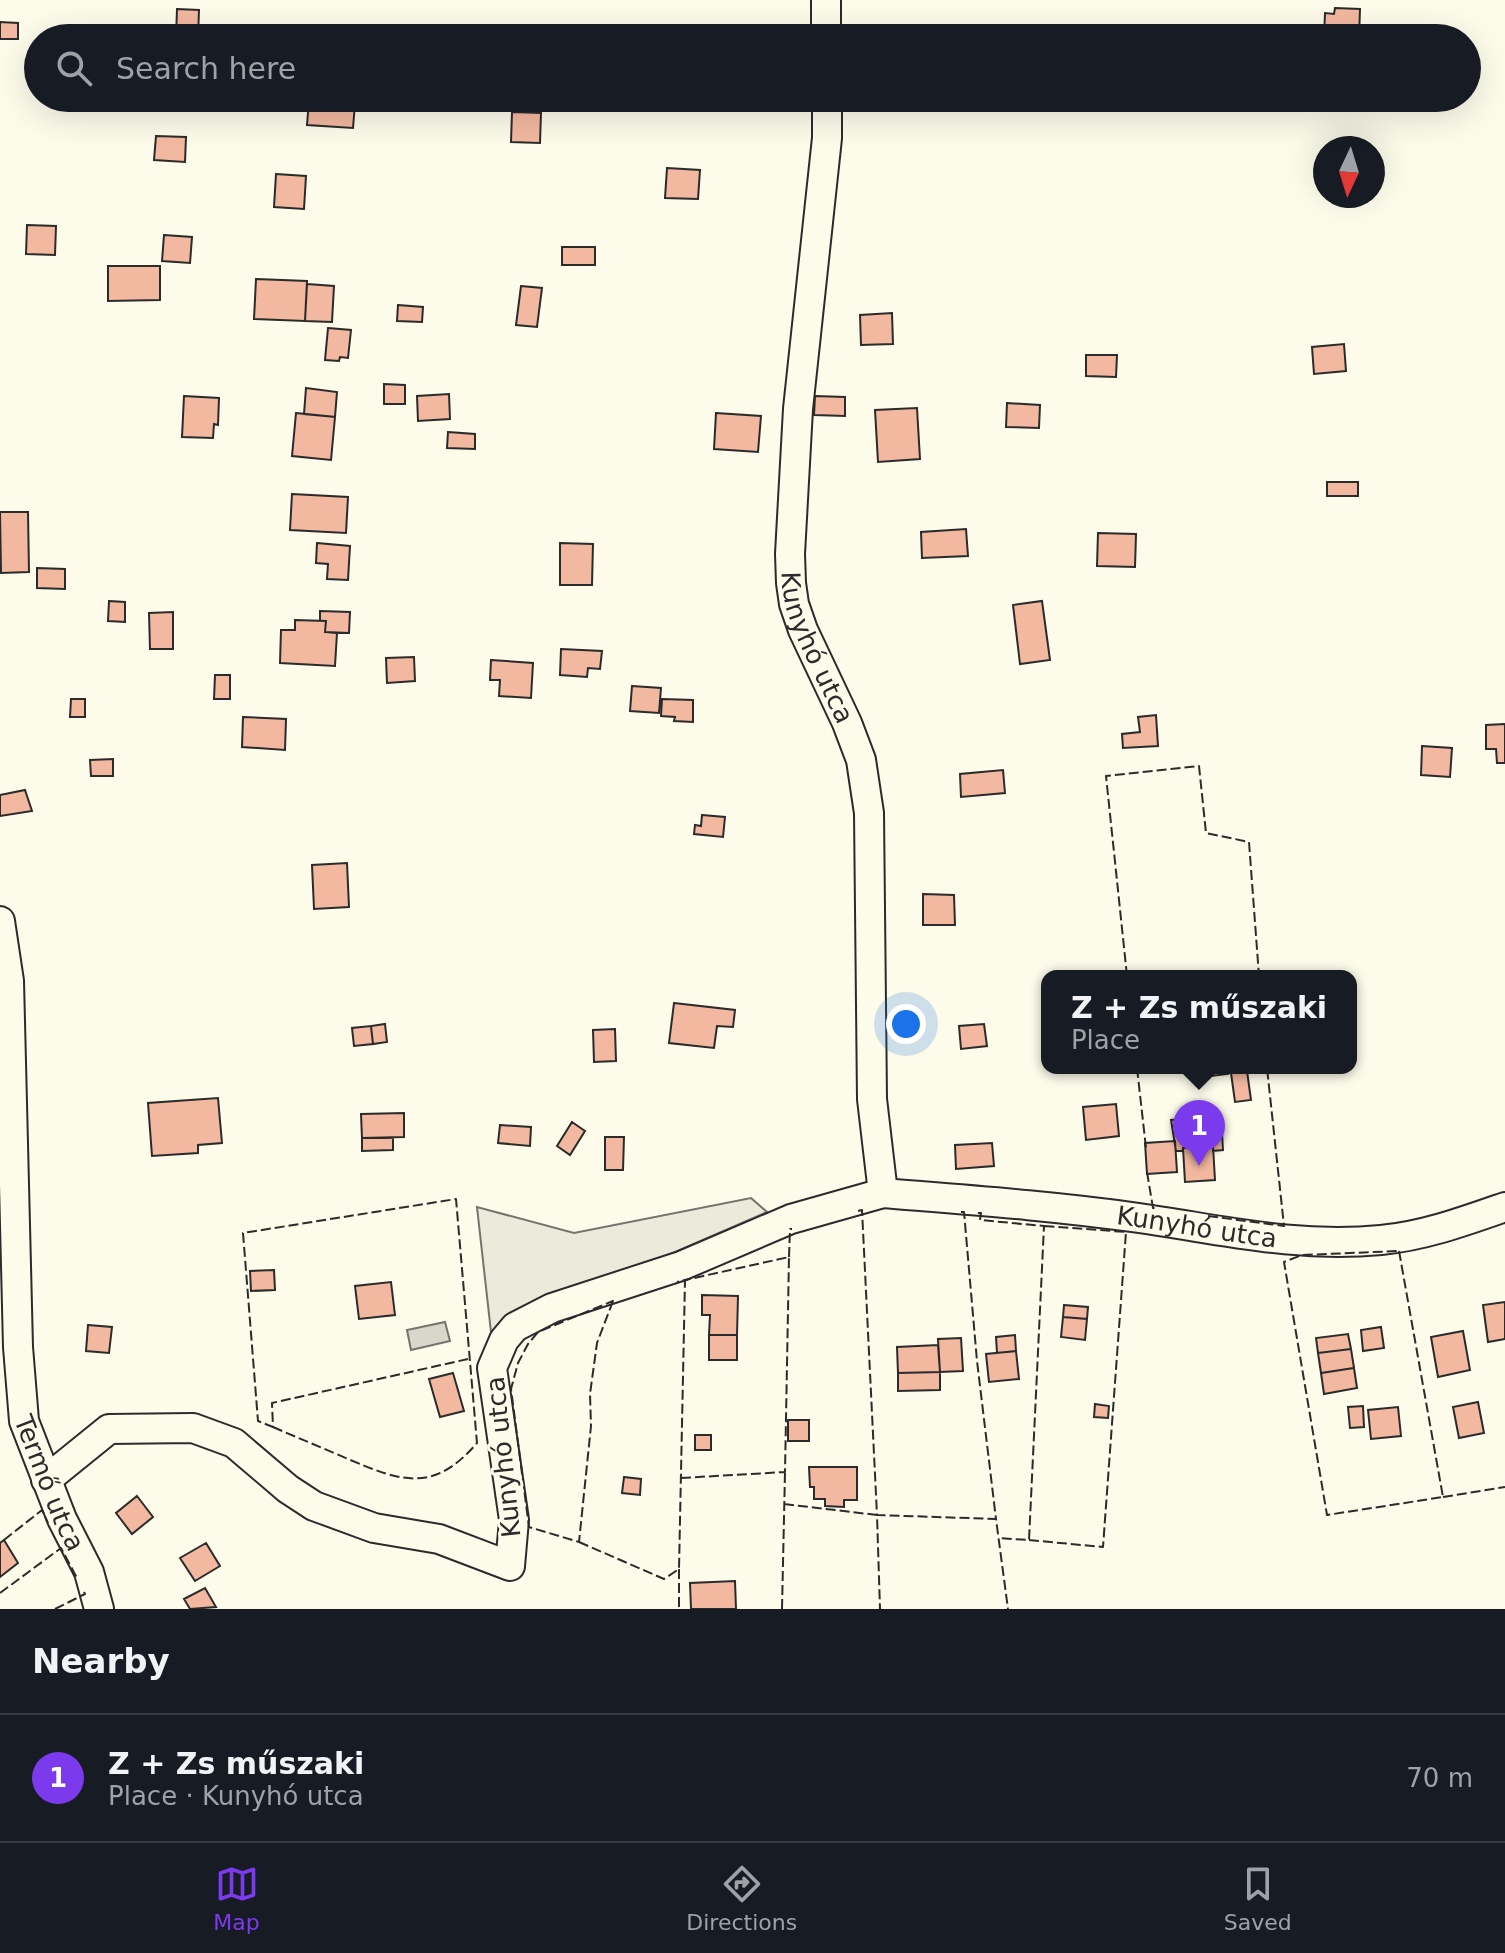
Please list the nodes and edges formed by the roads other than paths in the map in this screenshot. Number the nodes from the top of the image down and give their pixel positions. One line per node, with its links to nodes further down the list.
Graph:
1 (826, 0): 2 (street)
2 (826, 24)
3 (827, 112): 5 (street, Kunyhó utca)
4 (0, 921): 7 (street, Termő utca)
5 (883, 1193): 6 (street, Kunyhó utca); 7 (street, Kunyhó utca)
6 (1505, 1207)
7 (46, 1480): 8 (street, Termő utca)
8 (99, 1609)

